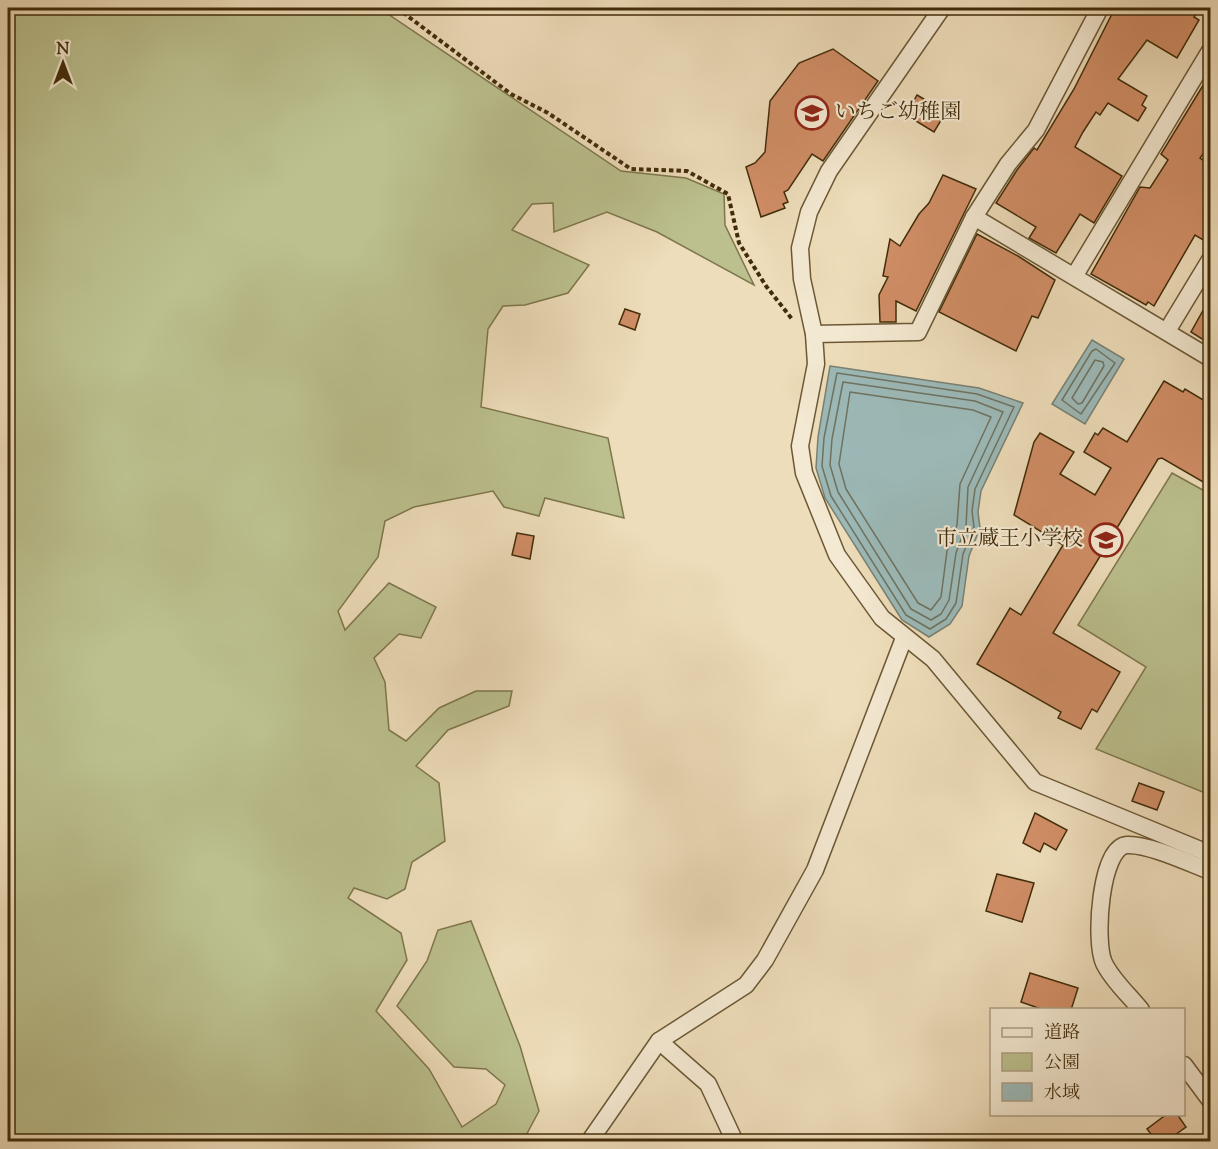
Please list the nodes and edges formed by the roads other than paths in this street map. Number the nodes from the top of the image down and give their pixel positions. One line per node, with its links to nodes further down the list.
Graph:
1 (942, 8): 8 (street)
2 (1100, 8): 4 (street)
3 (1210, 51): 6 (street)
4 (974, 217): 6 (street); 8 (street)
5 (1210, 260): 7 (street)
6 (1075, 275): 7 (street)
7 (1167, 331): 9 (street)
8 (814, 334): 10 (street)
9 (1210, 358)
10 (904, 638): 11 (street); 14 (street)
11 (1210, 854)
12 (1210, 871): 13 (street)
13 (1139, 1008)
14 (659, 1041): 17 (street); 18 (street)
15 (1185, 1066): 16 (street)
16 (1210, 1100)
17 (589, 1142)
18 (735, 1142)

